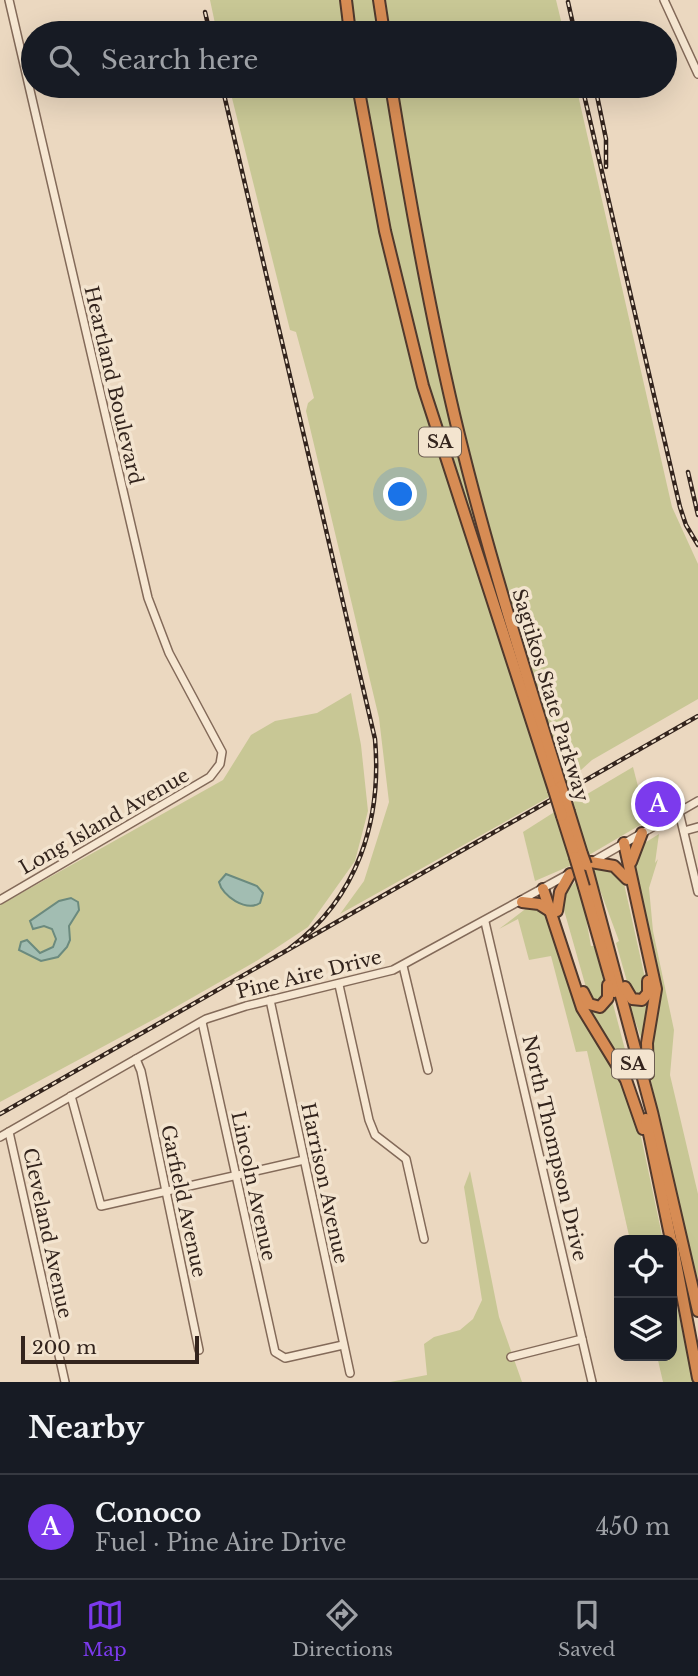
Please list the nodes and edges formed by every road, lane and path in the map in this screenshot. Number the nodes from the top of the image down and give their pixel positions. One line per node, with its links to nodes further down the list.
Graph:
1 (9, 0): 9 (street, Heartland Boulevard)
2 (346, 0): 5 (highway)
3 (379, 0): 6 (highway)
4 (664, 0): 7 (street)
5 (349, 21)
6 (382, 21)
7 (674, 21)
8 (677, 28): 10 (street)
9 (21, 52)
10 (698, 74)
11 (32, 98): 14 (street, Heartland Boulevard)
12 (360, 98): 15 (highway, Sagtikos State Parkway / SA)
13 (393, 98): 15 (highway, Sagtikos State Parkway / SA)
14 (220, 764): 27 (street, Long Island Avenue)
15 (558, 788): 22 (highway, Sagtikos State Parkway / SA, bridge)
16 (698, 801): 17 (street, Pine Aire Drive)
17 (679, 812): 19 (street); 20 (street, Pine Aire Drive)
18 (698, 827): 19 (street)
19 (684, 831): 26 (street)
20 (642, 833): 21 (street, Pine Aire Drive); 24 (highway)
21 (622, 844): 22 (street, Pine Aire Drive); 24 (highway)
22 (583, 858): 23 (street, Pine Aire Drive); 24 (highway); 31 (highway, Sagtikos State Parkway / SA, bridge)
23 (570, 874): 25 (street, Pine Aire Drive); 29 (highway)
24 (630, 880): 31 (highway); 39 (highway)
25 (546, 888): 28 (street, Pine Aire Drive); 29 (highway)
26 (698, 892)
27 (0, 900)
28 (522, 902): 29 (highway); 30 (street, Pine Aire Drive)
29 (553, 911): 31 (highway); 44 (highway)
30 (485, 922): 32 (street, Pine Aire Drive); 50 (street, North Thompson Drive)
31 (607, 953): 39 (highway, Sagtikos State Parkway / SA); 44 (highway, Sagtikos State Parkway / SA)
32 (403, 966): 33 (street, Pine Aire Drive); 37 (street)
33 (339, 985): 34 (street, Pine Aire Drive); 47 (street)
34 (270, 1000): 35 (street, Pine Aire Drive); 42 (street, Harrison Avenue)
35 (202, 1022): 36 (street, Pine Aire Drive); 43 (street, Lincoln Avenue)
36 (136, 1059): 38 (street, Pine Aire Drive); 45 (street, Garfield Avenue)
37 (428, 1070)
38 (71, 1096): 40 (street, Pine Aire Drive); 45 (street)
39 (652, 1112): 49 (highway, Sagtikos State Parkway / SA)
40 (9, 1132): 41 (street, Pine Aire Drive); 56 (street, Cleveland Avenue)
41 (0, 1137)
42 (304, 1160): 43 (street); 51 (street, Harrison Avenue)
43 (235, 1176): 45 (street); 51 (street, Lincoln Avenue)
44 (659, 1178): 46 (highway, Sagtikos State Parkway / SA)
45 (166, 1192): 52 (street, Garfield Avenue)
46 (671, 1235)
47 (424, 1239)
48 (677, 1267): 55 (highway, Sagtikos State Parkway / SA)
49 (698, 1311)
50 (582, 1339): 53 (street); 57 (street, North Thompson Drive)
51 (343, 1345): 54 (street, Harrison Avenue)
52 (199, 1350)
53 (511, 1357)
54 (350, 1373)
55 (698, 1378)
56 (65, 1382)
57 (592, 1382)

